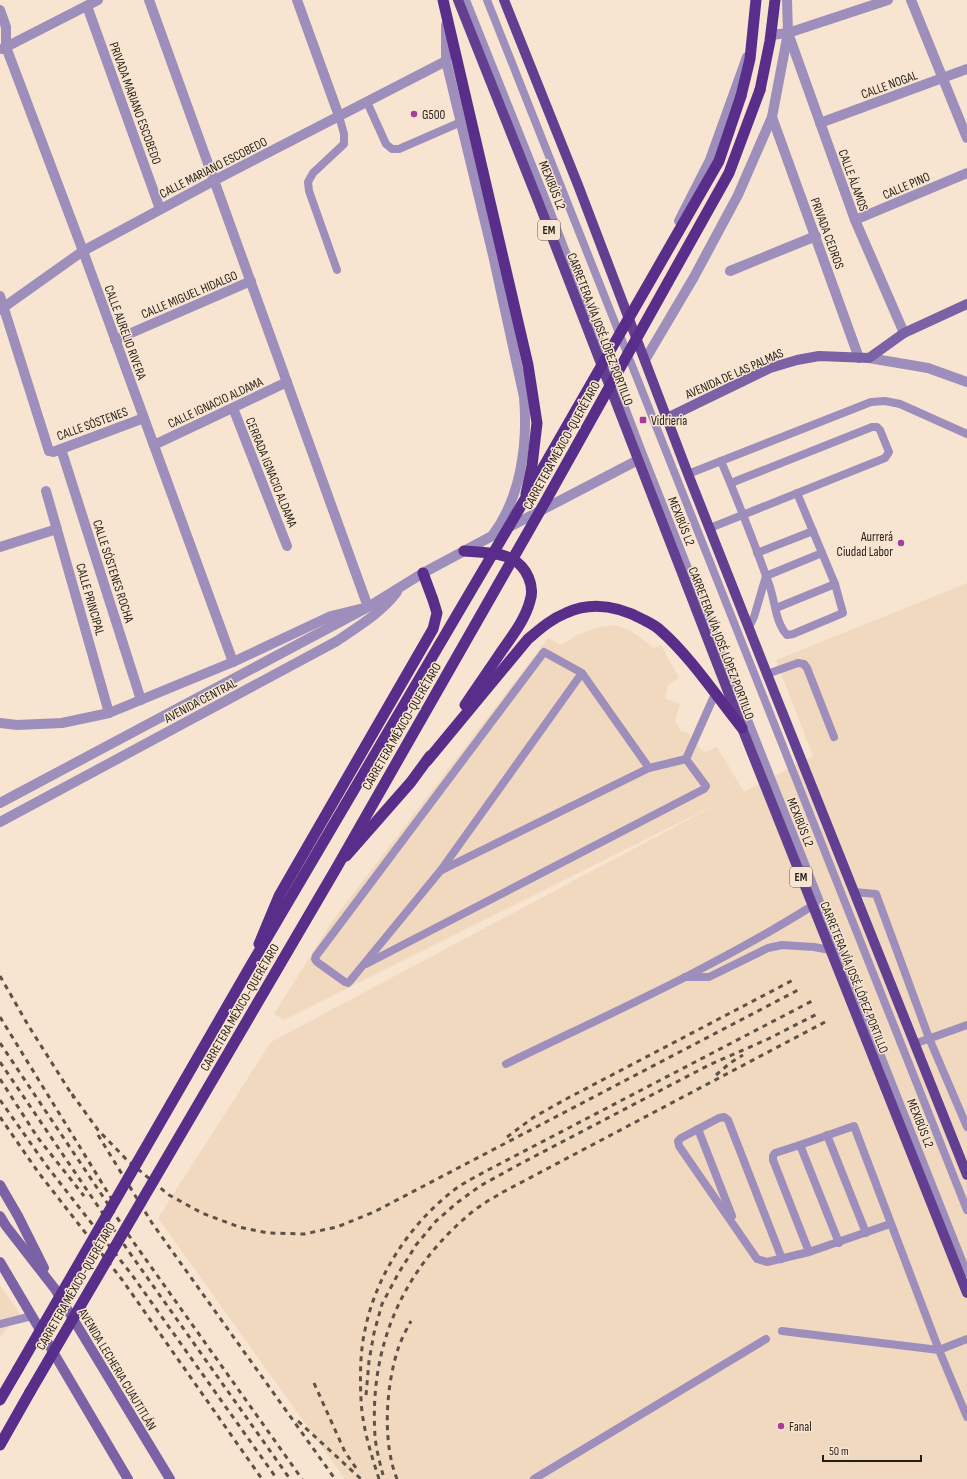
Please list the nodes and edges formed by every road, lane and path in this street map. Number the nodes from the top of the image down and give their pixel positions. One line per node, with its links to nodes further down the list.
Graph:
1 (98, 0): 14 (street)
2 (149, 0): 31 (street)
3 (297, 0): 25 (street)
4 (443, 0): 16 (highway)
5 (458, 0): 55 (main road, CARRETERA VÍA JOSÉ LÓPEZ PORTILLO / EM)
6 (466, 0): 120 (lane, MEXIBÚS L2)
7 (487, 0): 111 (lane, MEXIBÚS L2)
8 (504, 0): 42 (main road)
9 (756, 0): 19 (highway, CARRETERA MÉXICO-QUERÉTARO)
10 (775, 0): 18 (highway, CARRETERA MÉXICO-QUERÉTARO)
11 (786, 0): 17 (street)
12 (888, 0): 17 (street)
13 (911, 0): 23 (street)
14 (87, 6): 20 (street); 32 (street, PRIVADA MARIANO ESCOBEDO)
15 (0, 10): 20 (street, CALLE AURELIO RIVERA)
16 (446, 13): 21 (street); 61 (highway)
17 (788, 33): 18 (street); 26 (street); 28 (street, CALLE ÁLAMOS)
18 (771, 35): 93 (highway, CARRETERA MÉXICO-QUERÉTARO, bridge)
19 (752, 44): 42 (street); 61 (highway, CARRETERA MÉXICO-QUERÉTARO, bridge)
20 (3, 49): 35 (street, CALLE AURELIO RIVERA)
21 (446, 61): 24 (street, CALLE MARIANO ESCOBEDO); 27 (street)
22 (967, 69): 23 (street, CALLE NOGAL)
23 (944, 78): 28 (street, CALLE NOGAL); 29 (street)
24 (367, 102): 25 (street, CALLE MARIANO ESCOBEDO); 27 (lane)
25 (340, 116): 31 (street, CALLE MARIANO ESCOBEDO); 36 (lane)
26 (772, 116): 34 (street, PRIVADA CEDROS); 46 (street)
27 (461, 122): 66 (street)
28 (820, 124): 33 (street, CALLE ÁLAMOS)
29 (967, 138)
30 (967, 173): 33 (street, CALLE PINO)
31 (215, 180): 32 (street, CALLE MARIANO ESCOBEDO); 38 (street)
32 (160, 209): 35 (street, CALLE MARIANO ESCOBEDO)
33 (855, 220): 43 (street, CALLE ÁLAMOS)
34 (816, 236): 37 (street); 45 (street, PRIVADA CEDROS)
35 (83, 251): 41 (street, CALLE MARIANO ESCOBEDO); 44 (street, CALLE AURELIO RIVERA)
36 (337, 270)
37 (730, 271)
38 (251, 281): 44 (street, CALLE MIGUEL HIDALGO); 47 (street)
39 (0, 296): 41 (street)
40 (967, 304): 43 (main road)
41 (2, 308): 54 (street, CALLE SÓSTENES)
42 (626, 312): 46 (main road)
43 (904, 333): 45 (main road)
44 (115, 340): 50 (street, CALLE AURELIO RIVERA)
45 (864, 358): 48 (street); 51 (main road, AVENIDA DE LAS PALMAS)
46 (645, 360): 51 (main road)
47 (287, 382): 49 (street, CALLE IGNACIO ALDAMA); 76 (street)
48 (967, 382)
49 (232, 408): 53 (street, CALLE IGNACIO ALDAMA); 67 (street, CERRADA IGNACIO ALDAMA)
50 (144, 418): 53 (street, CALLE AURELIO RIVERA); 54 (street, CALLE SÓSTENES)
51 (667, 418): 57 (main road)
52 (967, 434): 56 (lane)
53 (154, 445): 79 (street, CALLE AURELIO RIVERA)
54 (61, 449): 83 (street, CALLE SÓSTENES ROCHA)
55 (638, 460): 66 (street, AVENIDA CENTRAL); 86 (main road, CARRETERA VÍA JOSÉ LÓPEZ PORTILLO / EM)
56 (721, 461): 57 (lane); 58 (lane)
57 (688, 474): 63 (main road)
58 (731, 483): 60 (lane); 62 (lane)
59 (46, 491): 64 (street, CALLE PRINCIPAL)
60 (797, 493): 62 (lane); 65 (lane)
61 (525, 498): 98 (highway, CARRETERA MÉXICO-QUERÉTARO, bridge)
62 (742, 515): 63 (lane); 70 (lane)
63 (710, 528): 78 (main road)
64 (58, 529): 68 (street); 84 (street, CALLE PRINCIPAL)
65 (813, 531): 70 (lane); 71 (lane)
66 (492, 536): 69 (street, AVENIDA CENTRAL)
67 (287, 546)
68 (0, 547)
69 (464, 551): 72 (street, AVENIDA CENTRAL); 89 (highway)
70 (757, 553): 73 (lane)
71 (822, 553): 73 (lane); 74 (lane)
72 (423, 573): 75 (street, AVENIDA CENTRAL); 98 (highway, bridge)
73 (766, 576): 77 (lane); 78 (lane)
74 (835, 584): 77 (lane); 77 (lane)
75 (401, 587): 76 (street, AVENIDA CENTRAL); 92 (street, AVENIDA CENTRAL)
76 (368, 607): 79 (street); 91 (street, AVENIDA CENTRAL)
77 (776, 608)
78 (749, 627): 81 (main road)
79 (232, 662): 83 (street)
80 (582, 673): 90 (lane); 94 (lane); 99 (lane)
81 (767, 674): 87 (lane); 95 (main road)
82 (715, 694): 86 (highway); 88 (lane); 89 (highway)
83 (141, 700): 84 (street)
84 (109, 713): 85 (street)
85 (0, 723)
86 (742, 728): 96 (main road, CARRETERA VÍA JOSÉ LÓPEZ PORTILLO / EM)
87 (834, 736)
88 (686, 759): 90 (lane); 99 (lane)
89 (427, 761): 93 (highway, bridge)
90 (649, 768): 94 (lane)
91 (0, 803)
92 (0, 822)
93 (337, 867): 131 (highway, CARRETERA MÉXICO-QUERÉTARO, bridge)
94 (441, 870): 99 (lane)
95 (854, 892): 102 (lane); 103 (main road)
96 (812, 906): 97 (main road, CARRETERA VÍA JOSÉ LÓPEZ PORTILLO / EM); 100 (lane)
97 (830, 950): 100 (lane); 122 (main road, CARRETERA VÍA JOSÉ LÓPEZ PORTILLO / EM)
98 (251, 965): 129 (highway, CARRETERA MÉXICO-QUERÉTARO, bridge)
99 (362, 966)
100 (684, 977): 104 (lane)
101 (967, 1025): 102 (lane)
102 (929, 1038): 103 (lane); 105 (lane)
103 (914, 1044): 109 (main road)
104 (506, 1064)
105 (966, 1124)
106 (698, 1129): 114 (lane); 114 (lane); 118 (lane)
107 (827, 1136): 108 (lane); 113 (lane); 115 (lane)
108 (800, 1145): 116 (lane); 117 (lane)
109 (967, 1175)
110 (0, 1185): 121 (main road)
111 (967, 1210)
112 (0, 1216): 121 (main road, AVENIDA LECHERIA CUAUTITLÁN)
113 (890, 1224): 115 (lane); 128 (lane)
114 (736, 1228): 118 (lane)
115 (866, 1233): 116 (lane)
116 (839, 1243): 117 (lane)
117 (809, 1252): 118 (lane)
118 (782, 1258)
119 (0, 1262): 123 (main road)
120 (967, 1273)
121 (54, 1289): 133 (main road, AVENIDA LECHERIA CUAUTITLÁN)
122 (967, 1293)
123 (32, 1316): 124 (lane); 132 (main road)
124 (0, 1324)
125 (782, 1331): 128 (lane)
126 (766, 1339): 134 (lane)
127 (967, 1339): 128 (lane)
128 (939, 1350): 130 (lane)
129 (0, 1400)
130 (967, 1417)
131 (0, 1445)
132 (128, 1479)
133 (170, 1479)
134 (534, 1479)

